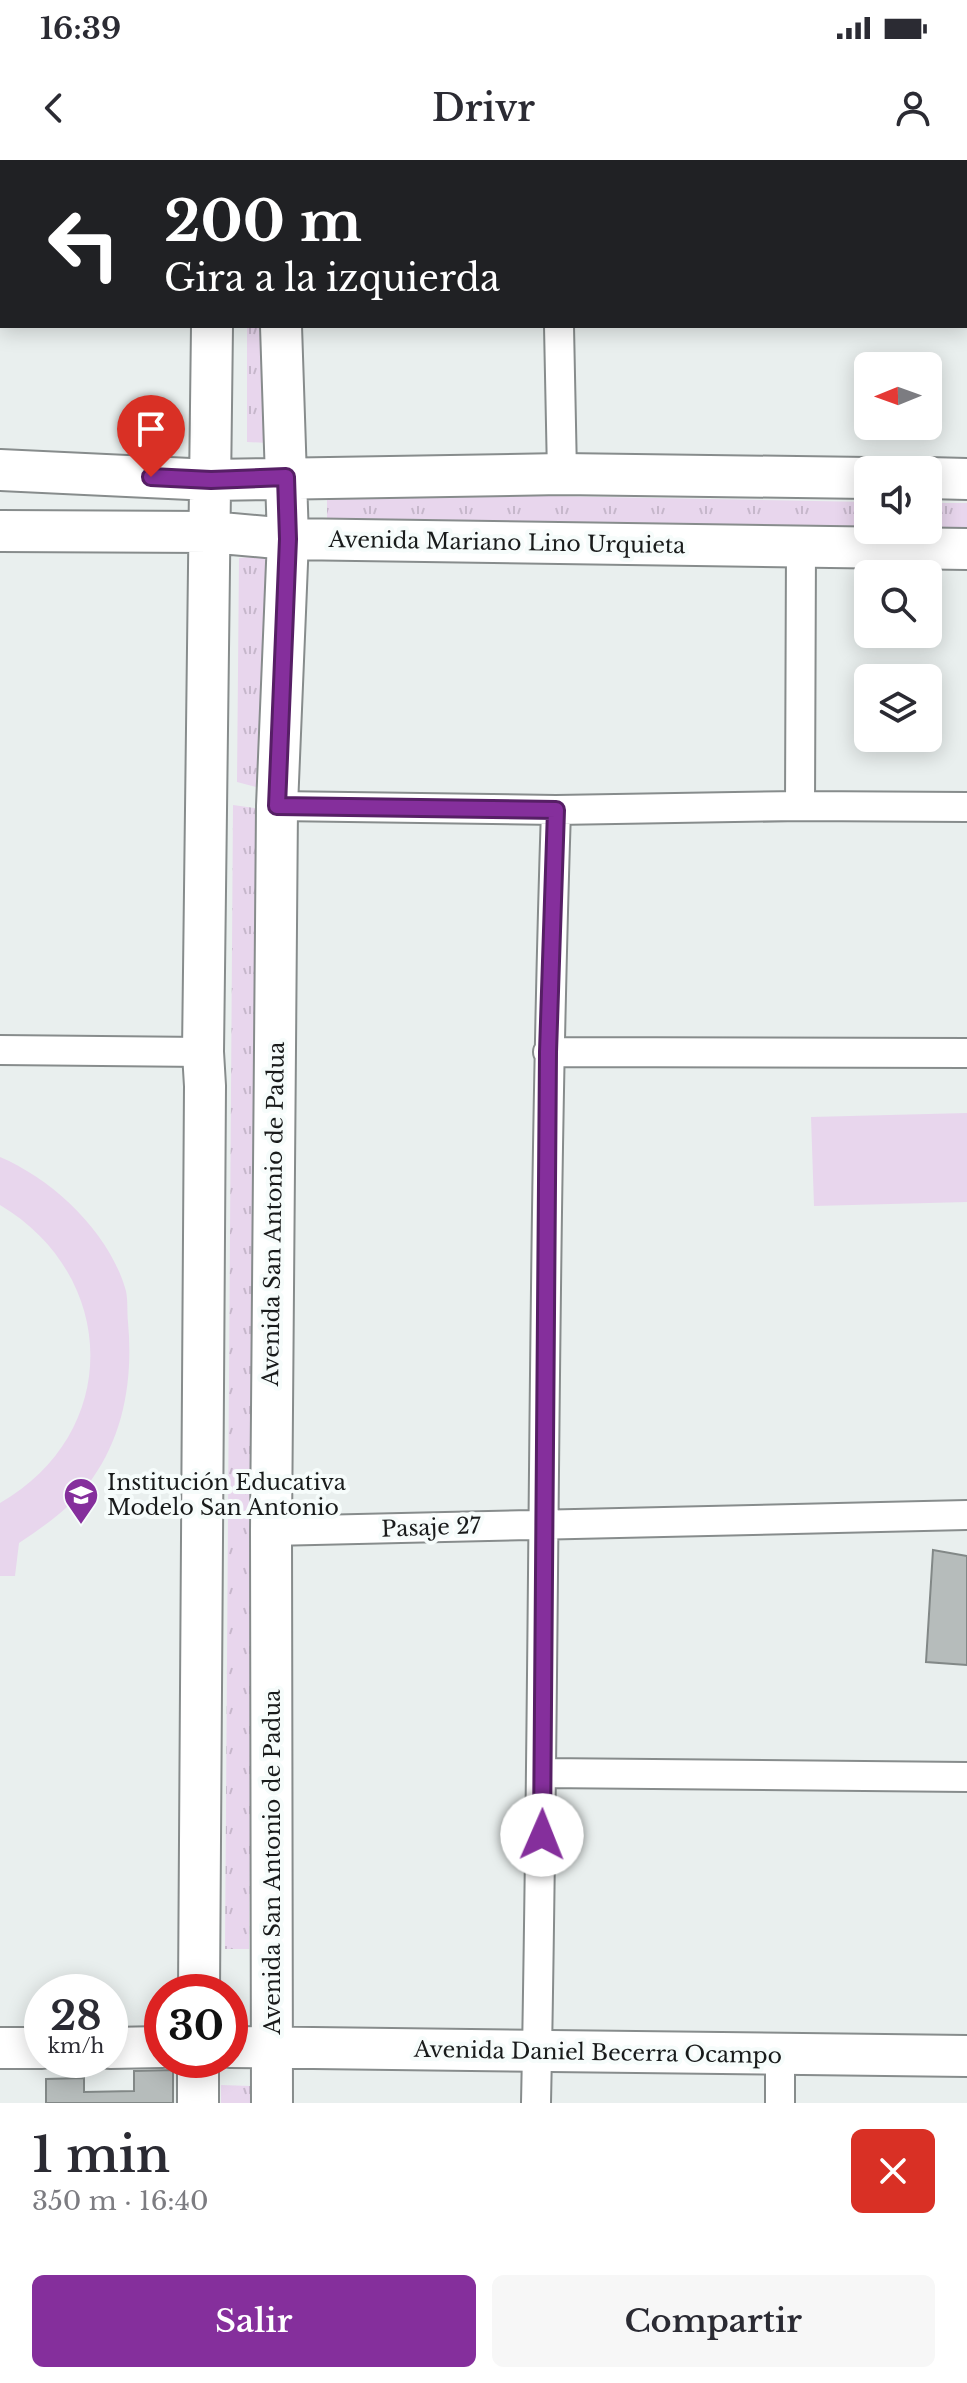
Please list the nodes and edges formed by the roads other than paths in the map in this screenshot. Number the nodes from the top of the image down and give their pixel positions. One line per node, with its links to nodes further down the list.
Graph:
1 (212, 328): 10 (street)
2 (281, 328): 6 (street, Avenida San Antonio de Padua)
3 (559, 328): 5 (street)
4 (0, 470): 10 (street)
5 (562, 474): 6 (street); 7 (street)
6 (286, 477): 10 (street); 13 (street, Avenida San Antonio de Padua)
7 (854, 478)
8 (942, 478): 9 (street)
9 (967, 479)
10 (211, 480): 12 (street)
11 (0, 531): 12 (street, Avenida Mariano Lino Urquieta)
12 (210, 532): 13 (street, Avenida Mariano Lino Urquieta); 21 (street)
13 (288, 539): 14 (street, Avenida Mariano Lino Urquieta); 16 (street, Avenida San Antonio de Padua)
14 (801, 547): 15 (street, Avenida Mariano Lino Urquieta); 17 (street)
15 (967, 549)
16 (277, 806): 19 (street); 26 (street, Avenida San Antonio de Padua)
17 (800, 806): 18 (street); 19 (street)
18 (967, 807)
19 (556, 810): 22 (street)
20 (0, 1050): 21 (street)
21 (203, 1052): 29 (street)
22 (548, 1052): 23 (street); 25 (street)
23 (967, 1053)
24 (967, 1515): 25 (street, Pasaje 27)
25 (543, 1523): 26 (street, Pasaje 27); 27 (street)
26 (271, 1531): 33 (street, Avenida San Antonio de Padua)
27 (543, 1773): 28 (street); 34 (street)
28 (967, 1777)
29 (199, 1974)
30 (248, 2047): 33 (street, Avenida Daniel Becerra Ocampo)
31 (0, 2048): 32 (street)
32 (24, 2048)
33 (274, 2048): 34 (street, Avenida Daniel Becerra Ocampo); 39 (street, Avenida San Antonio de Padua)
34 (537, 2052): 35 (street, Avenida Daniel Becerra Ocampo); 40 (street)
35 (780, 2054): 36 (street, Avenida Daniel Becerra Ocampo); 41 (street)
36 (967, 2056)
37 (198, 2078): 38 (street)
38 (198, 2103)
39 (272, 2103)
40 (536, 2103)
41 (780, 2103)

